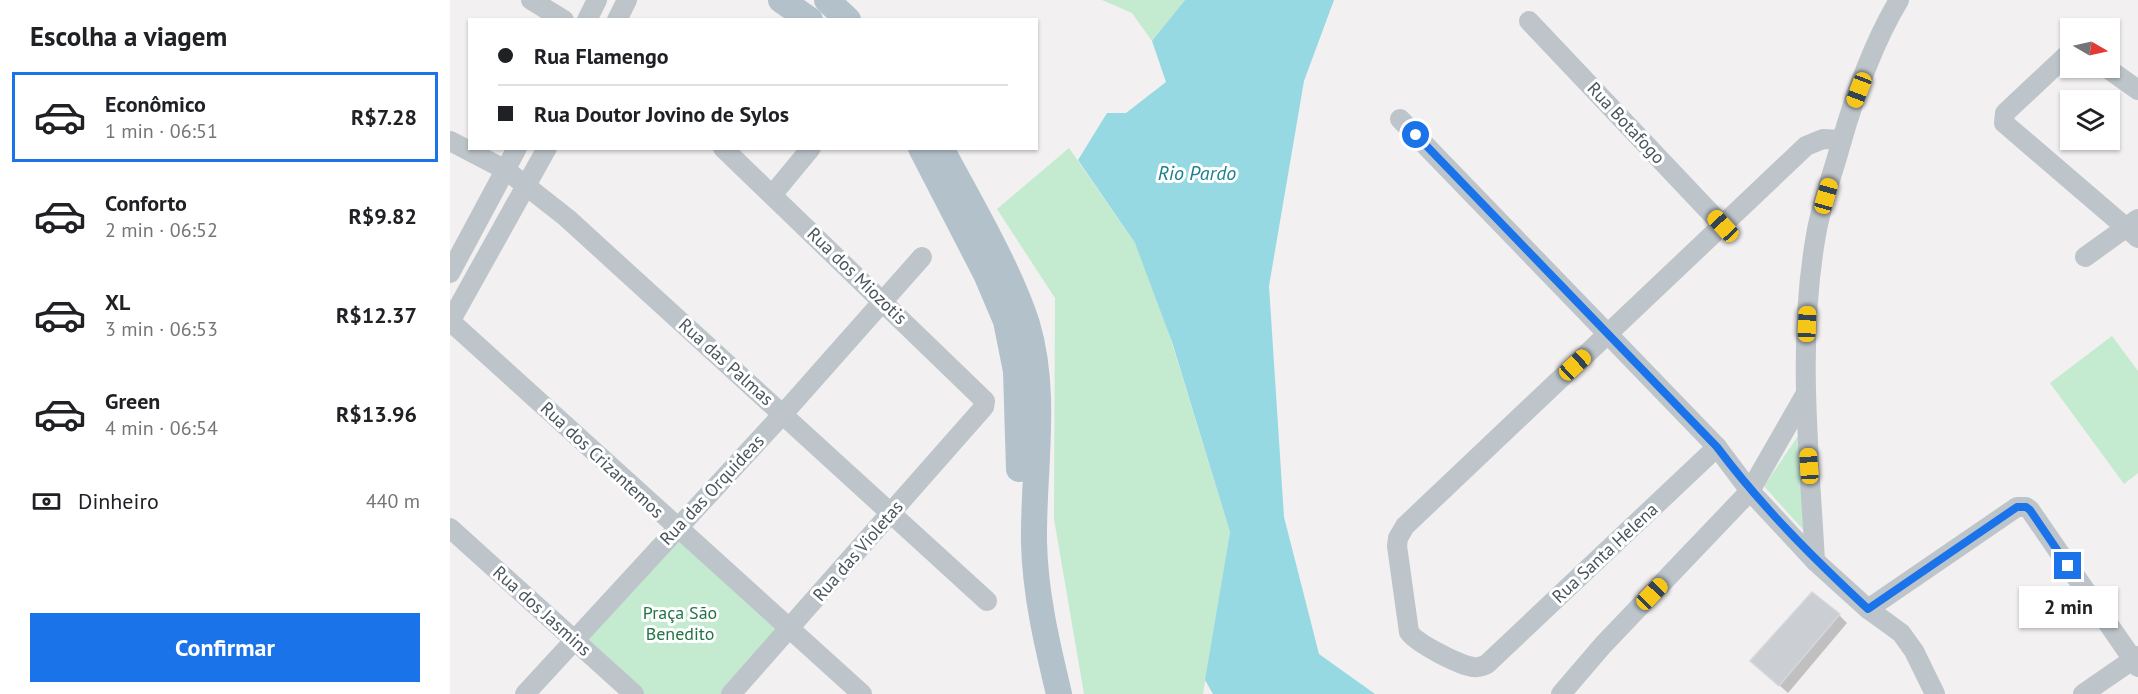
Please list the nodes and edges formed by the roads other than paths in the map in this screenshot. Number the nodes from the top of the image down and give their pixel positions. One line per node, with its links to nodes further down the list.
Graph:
1 (531, 0): 7 (street)
2 (597, 0): 8 (street)
3 (627, 0): 9 (street)
4 (781, 0): 10 (main road)
5 (827, 0): 11 (main road)
6 (1899, 0): 17 (street)
7 (561, 18)
8 (588, 18)
9 (617, 18)
10 (807, 18)
11 (846, 18)
12 (1529, 21): 28 (street, Rua Botafogo)
13 (2060, 61): 29 (street)
14 (2120, 77): 15 (street)
15 (2138, 90)
16 (1400, 119): 35 (street)
17 (1842, 140): 28 (street); 36 (street)
18 (450, 141): 25 (street, Rua das Palmas)
19 (516, 150): 25 (street)
20 (545, 150): 26 (street)
21 (725, 150): 27 (street, Rua dos Miozotis)
22 (809, 150): 27 (street)
23 (922, 150): 54 (main road)
24 (942, 150): 55 (main road)
25 (506, 170): 26 (street, Rua das Palmas); 32 (street)
26 (526, 186): 34 (street); 38 (street, Rua das Palmas)
27 (773, 194): 33 (street, Rua dos Miozotis)
28 (1723, 226): 35 (street)
29 (2134, 228): 30 (street)
30 (2085, 256)
31 (922, 257): 33 (street, Rua das Orquideas)
32 (450, 273)
33 (884, 302): 37 (street, Rua dos Miozotis); 38 (street, Rua das Orquideas)
34 (450, 322): 43 (street, Rua dos Crizantemos)
35 (1609, 333): 39 (street); 39 (street, Rua Santa Helena)
36 (1805, 395): 40 (street); 44 (street)
37 (984, 407): 41 (street, Rua das Violetas)
38 (783, 414): 41 (street, Rua das Palmas); 43 (street, Rua das Orquideas)
39 (1717, 447): 40 (street)
40 (1750, 491): 44 (street); 56 (street)
41 (891, 513): 45 (street, Rua das Palmas); 47 (street, Rua das Violetas)
42 (450, 528): 48 (street, Rua dos Jasmins)
43 (676, 528): 47 (street, Rua dos Crizantemos); 48 (street, Rua das Orquideas)
44 (1815, 561): 46 (street)
45 (987, 601)
46 (1868, 609): 49 (street); 57 (street)
47 (790, 628): 52 (street, Rua das Violetas); 53 (street, Rua dos Crizantemos)
48 (575, 641): 50 (street, Rua das Orquideas); 51 (street, Rua dos Jasmins)
49 (2136, 661): 58 (street)
50 (525, 694)
51 (634, 694)
52 (731, 694)
53 (862, 694)
54 (1044, 694)
55 (1059, 694)
56 (1561, 694)
57 (1935, 694)
58 (2083, 694)

